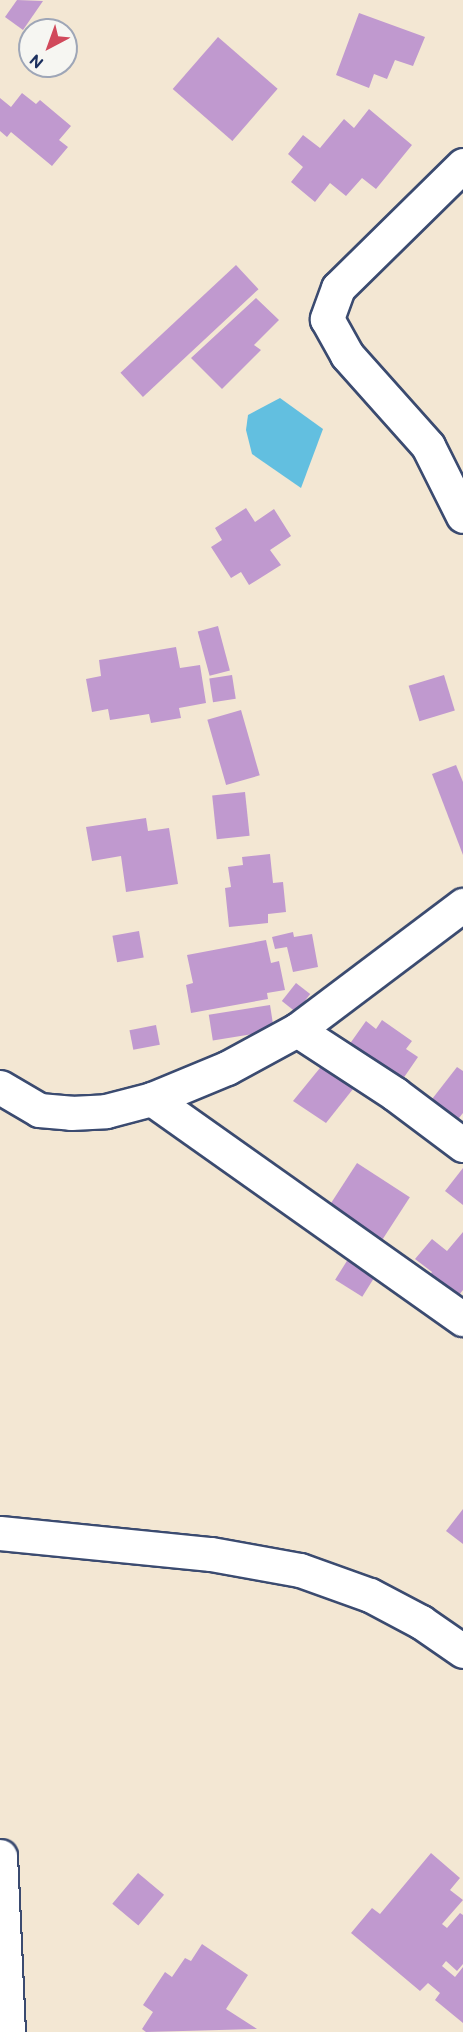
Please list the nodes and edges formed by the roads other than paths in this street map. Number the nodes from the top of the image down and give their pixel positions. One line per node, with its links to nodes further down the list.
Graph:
1 (463, 165): 2 (street)
2 (463, 516)
3 (463, 905): 4 (street)
4 (297, 1030): 6 (street); 7 (street)
5 (0, 1087): 6 (street)
6 (152, 1099): 8 (street)
7 (463, 1145)
8 (463, 1319)
9 (0, 1533): 10 (street)
10 (463, 1651)
11 (0, 1856): 12 (street)
12 (8, 2032)

